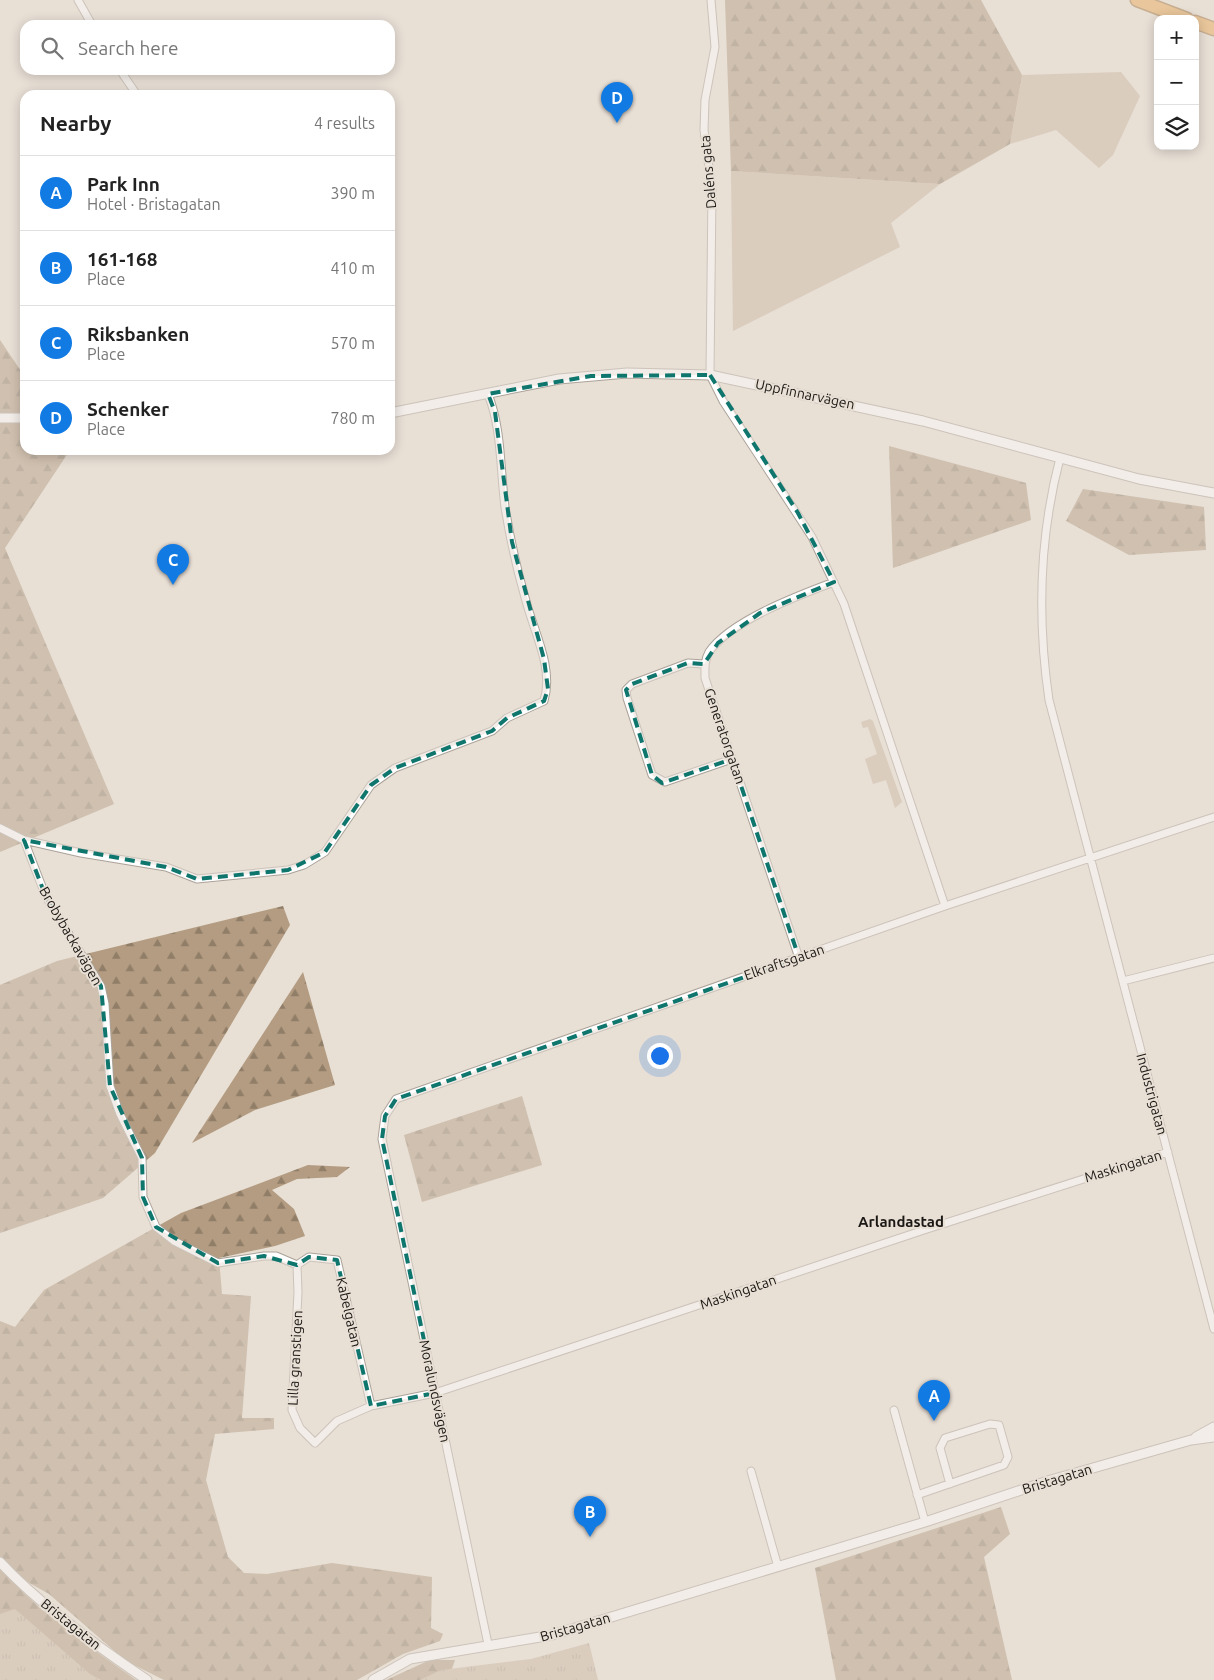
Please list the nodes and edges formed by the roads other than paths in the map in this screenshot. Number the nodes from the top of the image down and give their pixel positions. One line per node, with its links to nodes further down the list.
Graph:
1 (78, 0): 5 (street)
2 (711, 0): 10 (street, Daléns gata)
3 (1137, 0): 4 (highway)
4 (1176, 15)
5 (89, 20)
6 (1199, 23): 7 (highway)
7 (1214, 29)
8 (123, 75): 9 (street)
9 (134, 90)
10 (710, 375): 11 (street, Uppfinnarvägen); 15 (street, Uppfinnarvägen); 17 (street)
11 (488, 394): 12 (street, Uppfinnarvägen); 22 (street)
12 (395, 412)
13 (0, 418): 14 (street)
14 (20, 418)
15 (1060, 458): 16 (street, Uppfinnarvägen); 23 (street, Industrigatan)
16 (1214, 493)
17 (834, 582): 18 (street); 24 (street)
18 (704, 664): 19 (street, Generatorgatan); 19 (street)
19 (732, 759): 25 (street, Generatorgatan)
20 (1214, 817): 23 (street, Elkraftsgatan)
21 (0, 828): 22 (street)
22 (24, 840): 30 (street, Brobybackavägen)
23 (1092, 859): 24 (street, Elkraftsgatan); 27 (street, Industrigatan)
24 (945, 906): 25 (street, Elkraftsgatan)
25 (799, 958): 28 (street, Elkraftsgatan)
26 (1214, 958): 27 (street)
27 (1123, 981): 29 (street, Industrigatan)
28 (382, 1139): 32 (street, Moralundsvägen)
29 (1168, 1152): 31 (street, Industrigatan); 32 (street, Maskingatan)
30 (297, 1265): 33 (street, Kabelgatan); 38 (street, Lilla granstigen)
31 (1214, 1329)
32 (435, 1393): 33 (street, Maskingatan); 45 (street, Moralundsvägen)
33 (371, 1406): 38 (street, Maskingatan)
34 (894, 1410): 41 (street)
35 (1214, 1427): 37 (street, Bristagatan)
36 (1214, 1437): 37 (street, Bristagatan)
37 (1191, 1440): 42 (street, Bristagatan)
38 (315, 1442)
39 (751, 1471): 44 (street)
40 (950, 1484): 40 (street); 41 (street)
41 (917, 1495): 42 (street)
42 (925, 1522): 44 (street, Bristagatan)
43 (0, 1562): 46 (street, Bristagatan)
44 (778, 1567): 45 (street, Bristagatan)
45 (488, 1644): 47 (street, Bristagatan)
46 (147, 1680)
47 (373, 1680)

